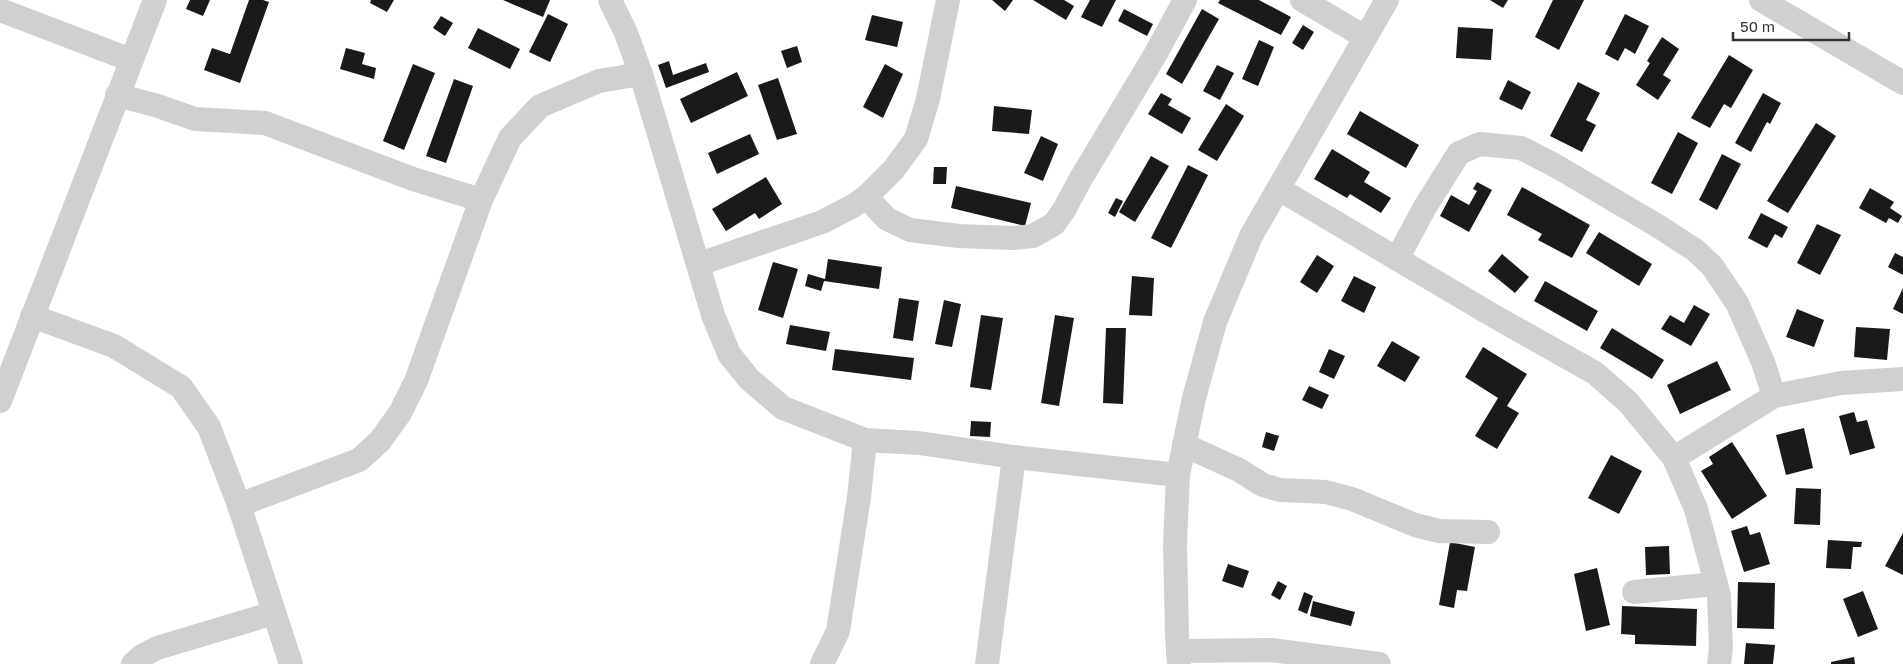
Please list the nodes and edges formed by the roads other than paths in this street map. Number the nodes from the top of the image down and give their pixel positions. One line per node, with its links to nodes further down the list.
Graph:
1 (155, 0): 10 (street)
2 (610, 0): 11 (street)
3 (948, 0): 15 (street)
4 (1185, 0): 15 (street)
5 (1302, 0): 9 (street)
6 (1387, 0): 9 (street)
7 (1772, 3): 12 (street)
8 (0, 10): 10 (street)
9 (1365, 37): 14 (street)
10 (131, 60): 13 (street)
11 (641, 74): 16 (street); 18 (street)
12 (1903, 83)
13 (117, 95): 16 (street); 19 (street)
14 (1279, 189): 17 (street); 25 (street)
15 (866, 196): 18 (street)
16 (481, 200): 29 (street)
17 (1397, 258): 22 (street); 27 (street)
18 (699, 264): 24 (street)
19 (32, 316): 20 (street); 29 (street)
20 (8, 355): 23 (street)
21 (1903, 380): 22 (street)
22 (1774, 396): 27 (street)
23 (0, 402)
24 (865, 440): 26 (street); 38 (street)
25 (1184, 445): 28 (street); 30 (street)
26 (1014, 457): 28 (street); 39 (street)
27 (1674, 458): 31 (street)
28 (1178, 474): 34 (street)
29 (239, 505): 33 (street)
30 (1488, 532)
31 (1716, 584): 32 (street); 41 (street)
32 (1634, 592)
33 (274, 613): 36 (street); 37 (street)
34 (1178, 657): 35 (street)
35 (1222, 657): 40 (street)
36 (133, 664)
37 (291, 664)
38 (822, 664)
39 (987, 664)
40 (1379, 664)
41 (1719, 664)

